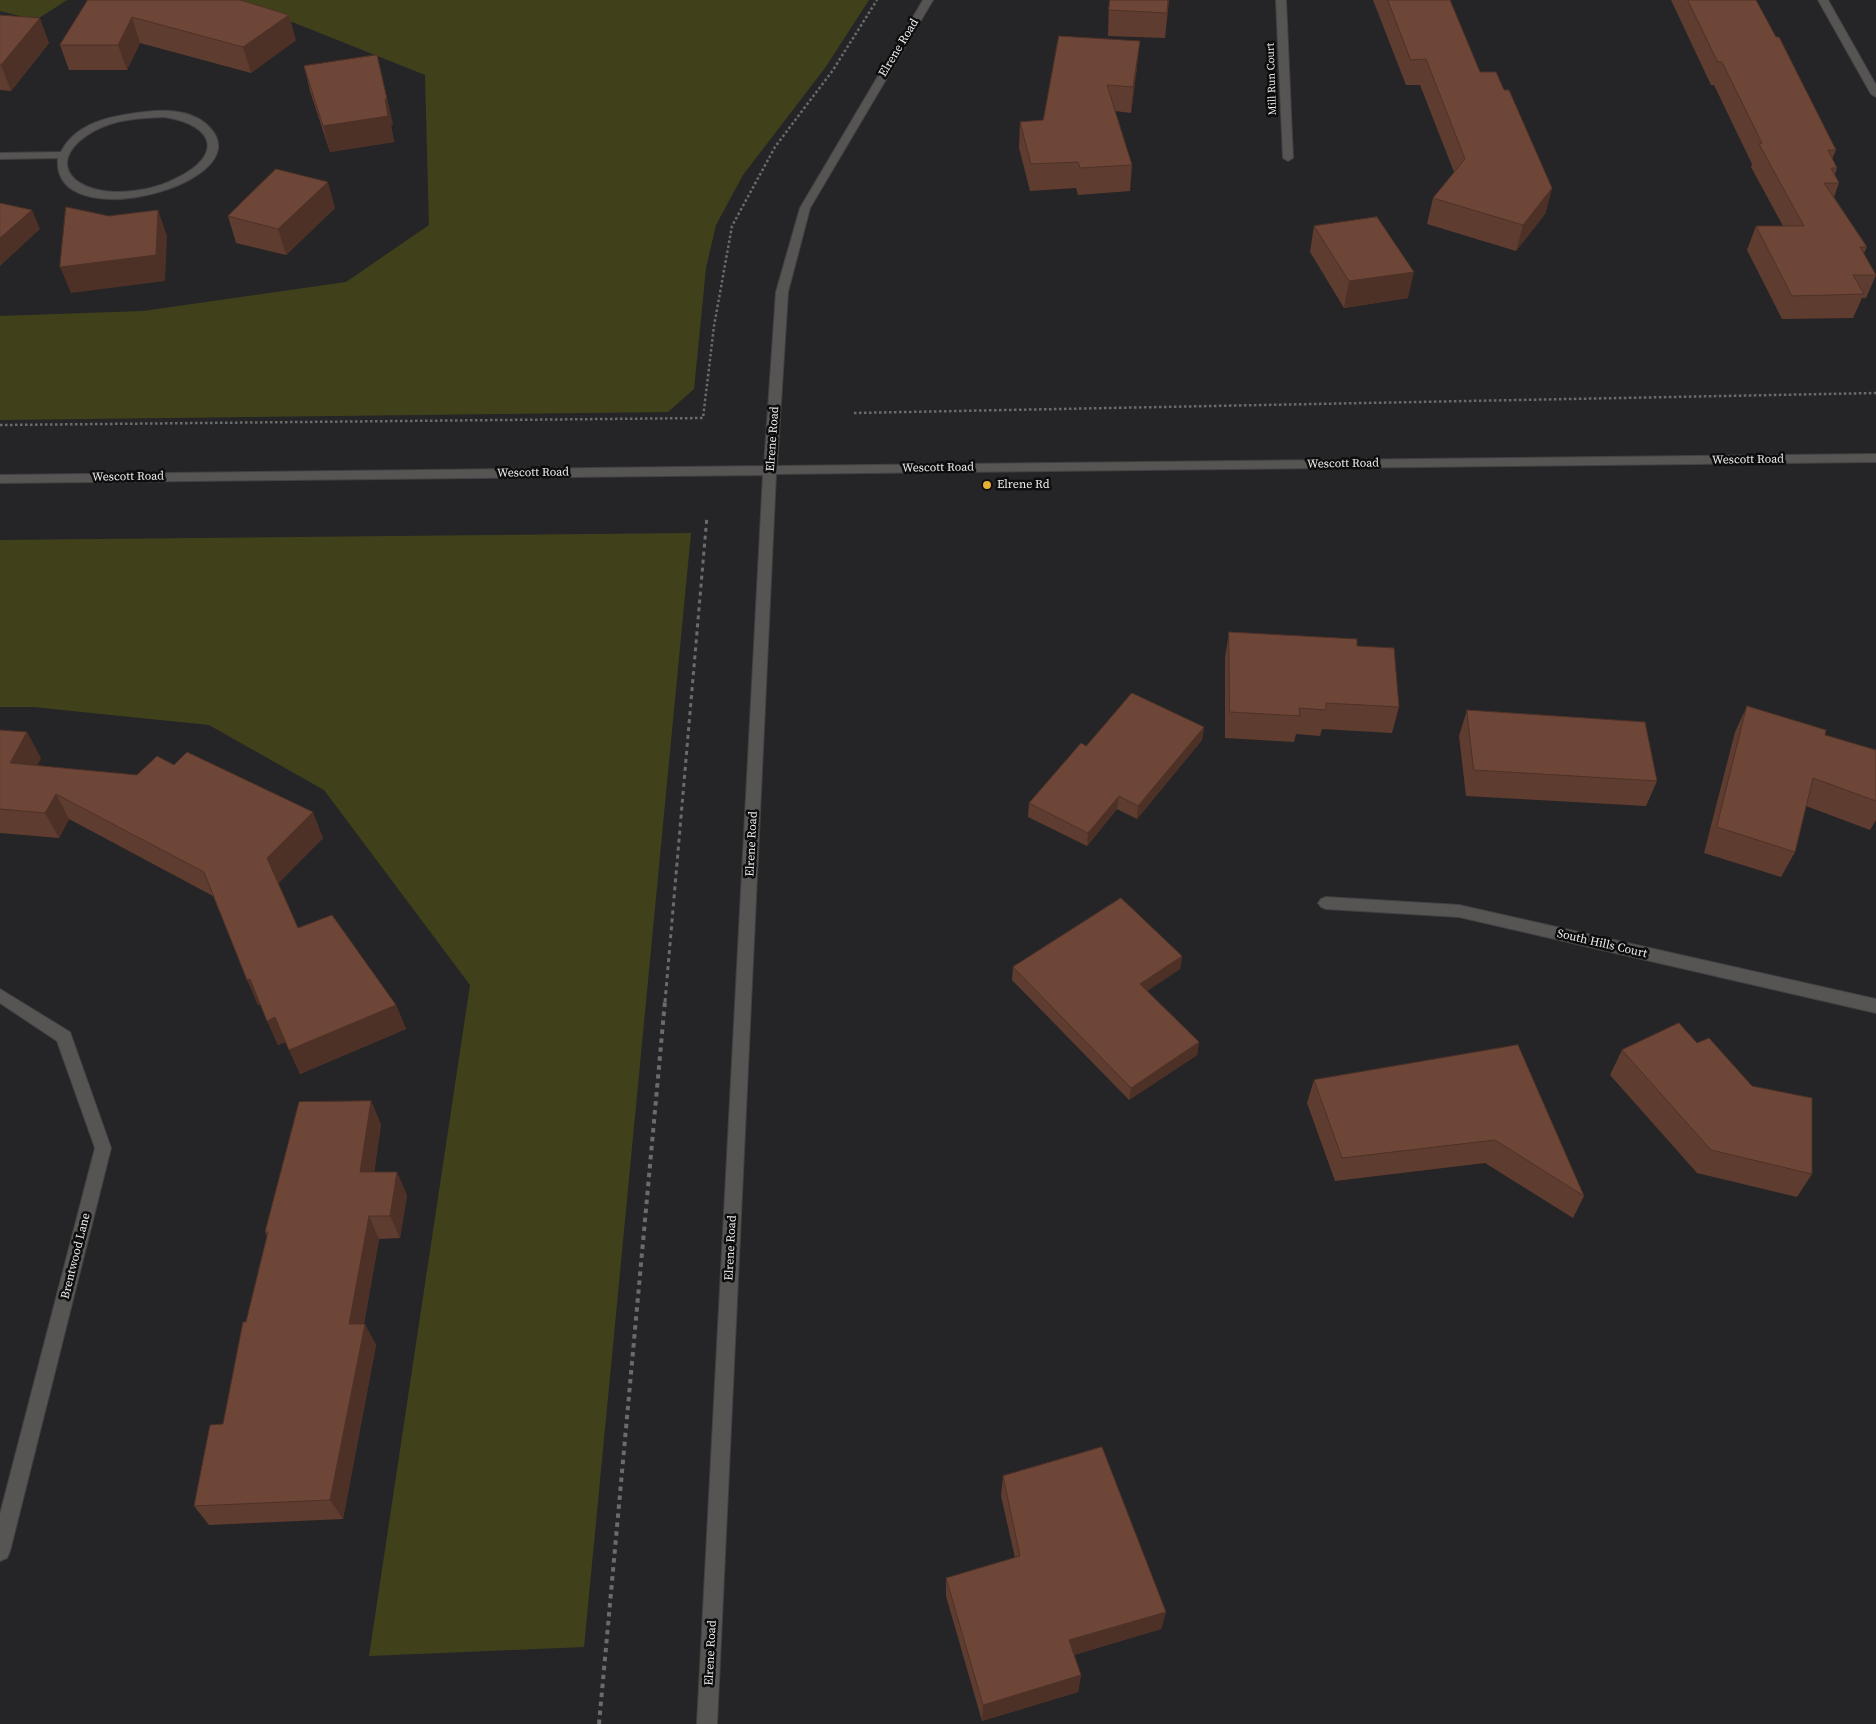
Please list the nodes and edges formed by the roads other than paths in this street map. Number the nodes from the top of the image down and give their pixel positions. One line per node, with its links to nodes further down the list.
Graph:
1 (928, 0): 9 (street, Elrene Road)
2 (1281, 0): 7 (street, Mill Run Court)
3 (1823, 0): 4 (street)
4 (1876, 94)
5 (62, 155): 5 (street); 6 (street)
6 (0, 156)
7 (1288, 158)
8 (1876, 458): 9 (street, Wescott Road)
9 (770, 470): 10 (street, Wescott Road); 15 (street, Elrene Road)
10 (0, 478)
11 (1326, 903): 13 (street, South Hills Court)
12 (0, 995): 14 (street, Brentwood Lane)
13 (1876, 1006)
14 (0, 1551)
15 (707, 1724)

